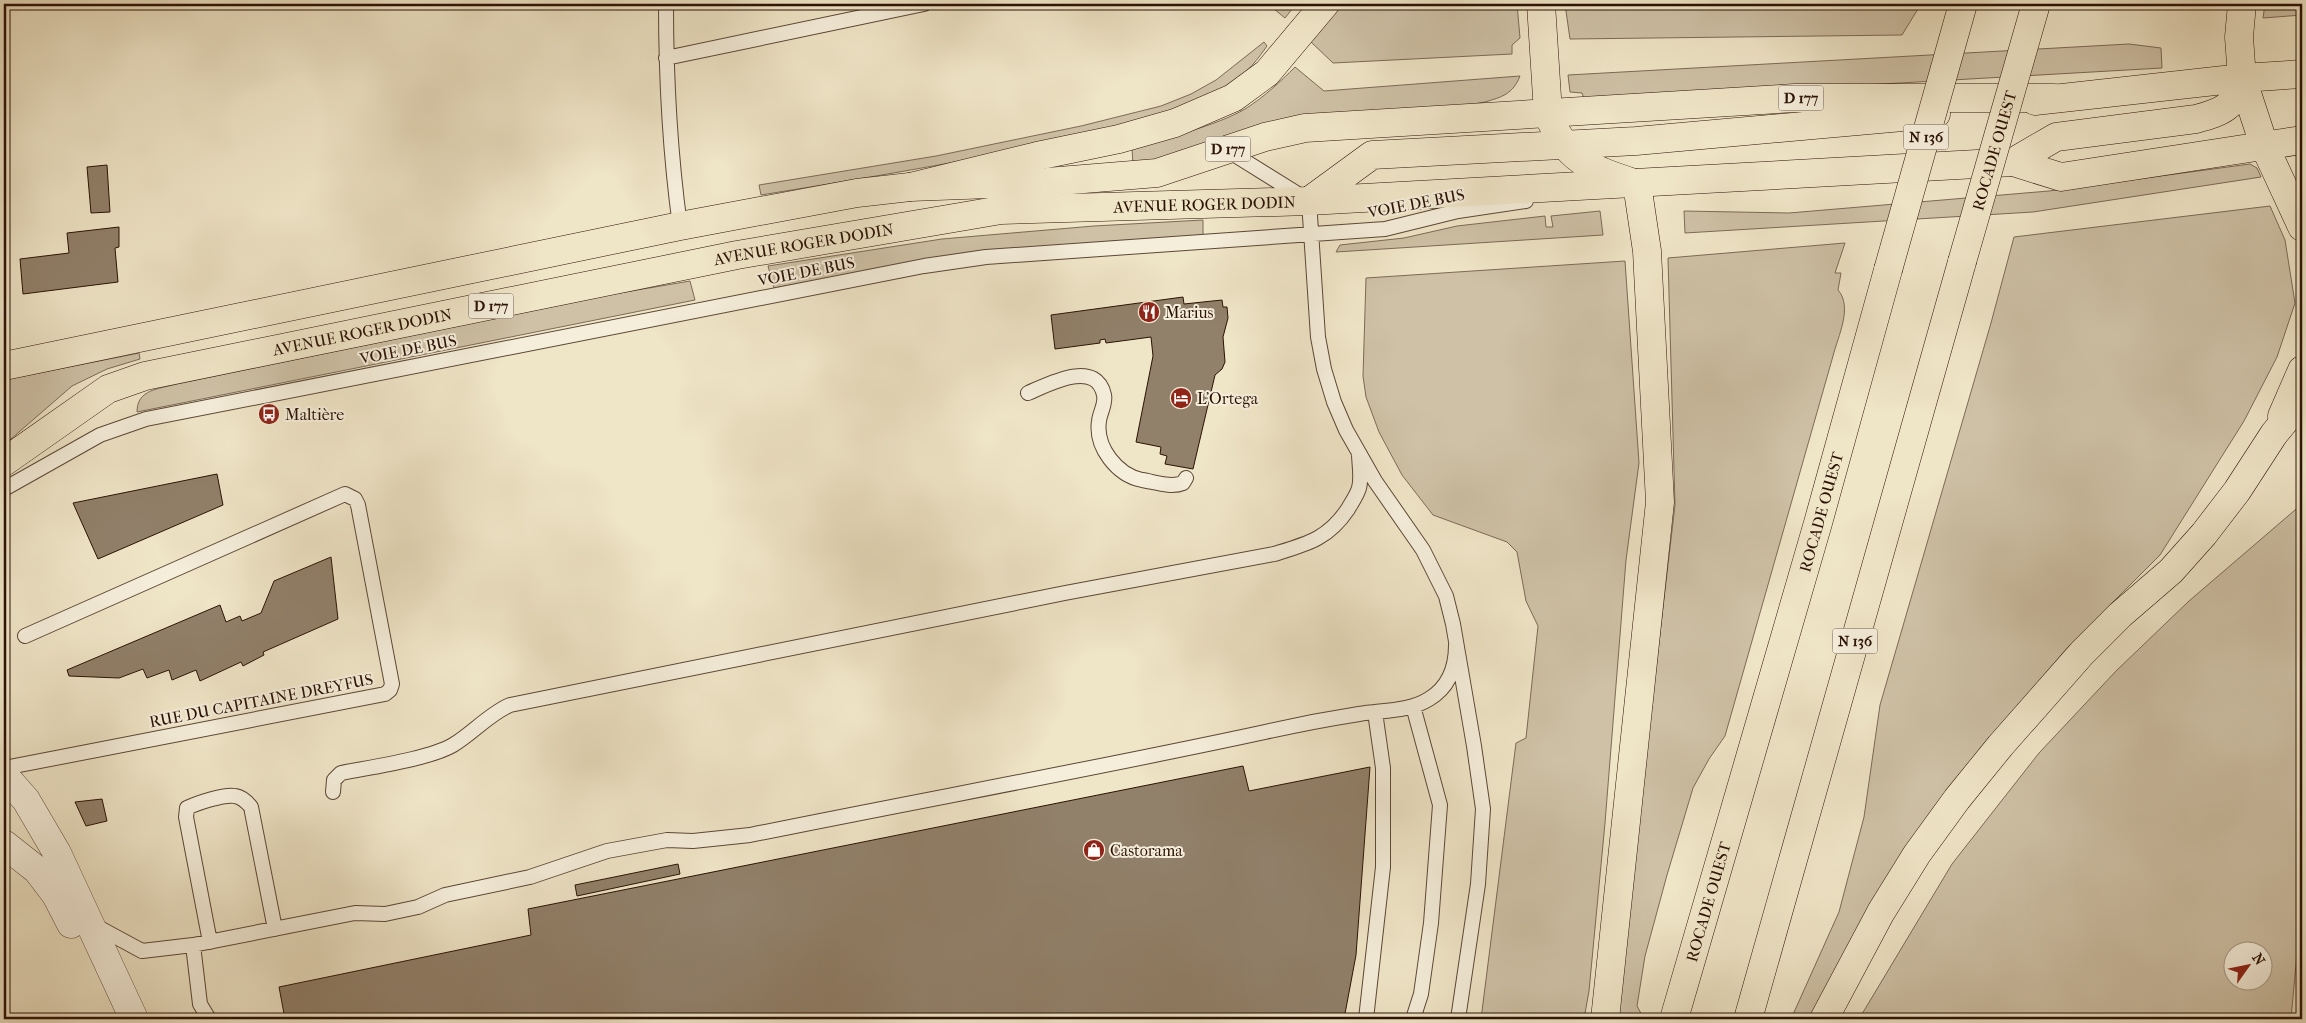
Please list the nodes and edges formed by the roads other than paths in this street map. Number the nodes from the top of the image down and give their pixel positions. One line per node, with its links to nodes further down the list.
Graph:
1 (666, 4): 8 (lane)
2 (924, 4): 8 (lane)
3 (1325, 4): 20 (main road)
4 (1540, 4): 12 (main road)
5 (1963, 4): 54 (main road, ROCADE OUEST / N 136, bridge)
6 (2036, 4): 55 (main road, ROCADE OUEST / N 136, bridge)
7 (2242, 4): 10 (main road)
8 (666, 58): 22 (lane)
9 (2302, 74): 10 (main road)
10 (2242, 78): 11 (main road, D 177); 16 (main road); 18 (main road)
11 (2054, 98): 12 (main road, D 177); 14 (main road)
12 (1548, 113): 15 (main road); 17 (main road, AVENUE ROGER DODIN / D 177)
13 (2302, 140): 16 (main road, D 177)
14 (1636, 141): 15 (main road); 19 (main road)
15 (1564, 145): 19 (main road); 21 (main road)
16 (2264, 145): 18 (main road, D 177); 23 (main road)
17 (1227, 150): 20 (main road, AVENUE ROGER DODIN / D 177); 21 (lane)
18 (2013, 162): 19 (main road, D 177)
19 (1636, 184): 21 (main road, AVENUE ROGER DODIN / D 177); 24 (lane, VOIE DE BUS); 53 (main road)
20 (910, 187): 22 (main road, AVENUE ROGER DODIN / D 177)
21 (1310, 201): 24 (lane); 31 (main road, AVENUE ROGER DODIN / D 177)
22 (680, 226): 25 (main road, AVENUE ROGER DODIN / D 177)
23 (2302, 227)
24 (1311, 235): 30 (lane); 33 (lane, VOIE DE BUS)
25 (4, 366)
26 (2302, 370): 29 (main road)
27 (1028, 393): 32 (lane)
28 (2302, 400): 29 (main road)
29 (2274, 434): 56 (main road)
30 (1359, 453): 35 (lane); 40 (lane)
31 (4, 462)
32 (1186, 478)
33 (4, 489)
34 (25, 636): 38 (lane, RUE DU CAPITAINE DREYFUS)
35 (1456, 645): 36 (lane); 52 (lane)
36 (1413, 706): 37 (lane); 51 (lane)
37 (1375, 712): 44 (lane); 50 (lane)
38 (4, 768)
39 (4, 775): 41 (street)
40 (333, 792)
41 (15, 805): 43 (street)
42 (4, 844): 47 (street)
43 (88, 922): 46 (lane); 48 (street)
44 (275, 929): 45 (lane); 45 (lane)
45 (210, 942): 46 (lane)
46 (193, 945): 49 (lane)
47 (118, 1019)
48 (134, 1019)
49 (209, 1019)
50 (1366, 1019)
51 (1413, 1019)
52 (1458, 1019)
53 (1606, 1019)
54 (1674, 1019)
55 (1748, 1019)
56 (1824, 1019)

